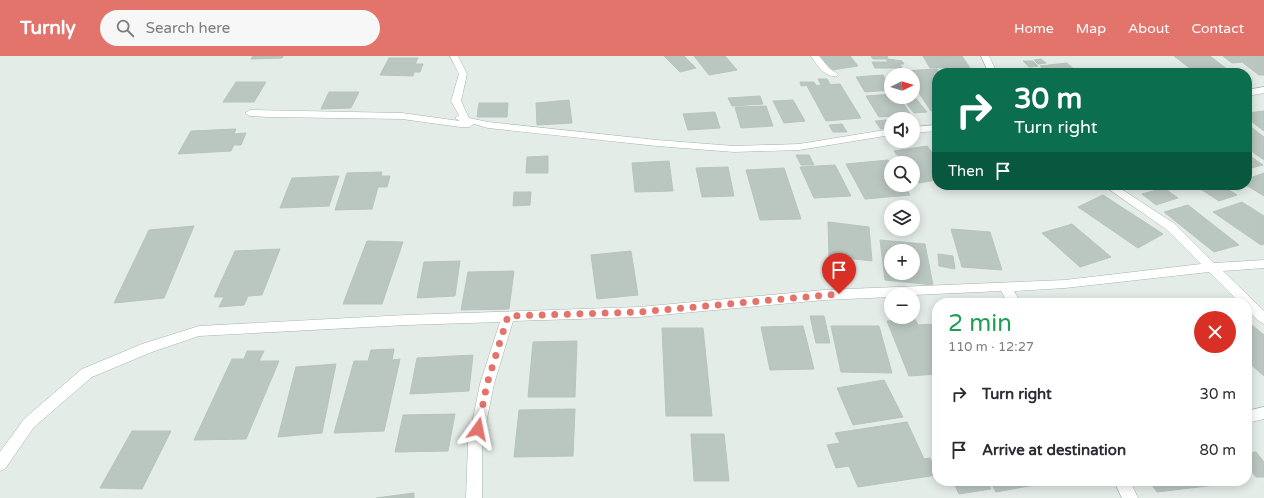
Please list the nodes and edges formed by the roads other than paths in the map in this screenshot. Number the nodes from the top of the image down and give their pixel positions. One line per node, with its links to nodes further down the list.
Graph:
1 (454, 56): 9 (street)
2 (815, 56): 5 (street)
3 (985, 56): 4 (street)
4 (991, 68)
5 (834, 74)
6 (1264, 90): 7 (street)
7 (1252, 92)
8 (250, 113): 9 (street)
9 (488, 125): 12 (street)
10 (932, 128): 11 (street)
11 (920, 129)
12 (884, 133)
13 (1116, 190): 15 (street)
14 (1264, 264): 15 (street)
15 (1213, 267): 16 (street); 18 (street)
16 (1004, 286): 17 (street); 20 (street)
17 (1012, 298)
18 (1244, 298)
19 (1252, 306): 21 (street)
20 (508, 316): 24 (street); 26 (street)
21 (1264, 318)
22 (1264, 413): 23 (street)
23 (1252, 416)
24 (0, 464)
25 (1124, 486): 27 (street)
26 (474, 498)
27 (1130, 498)

